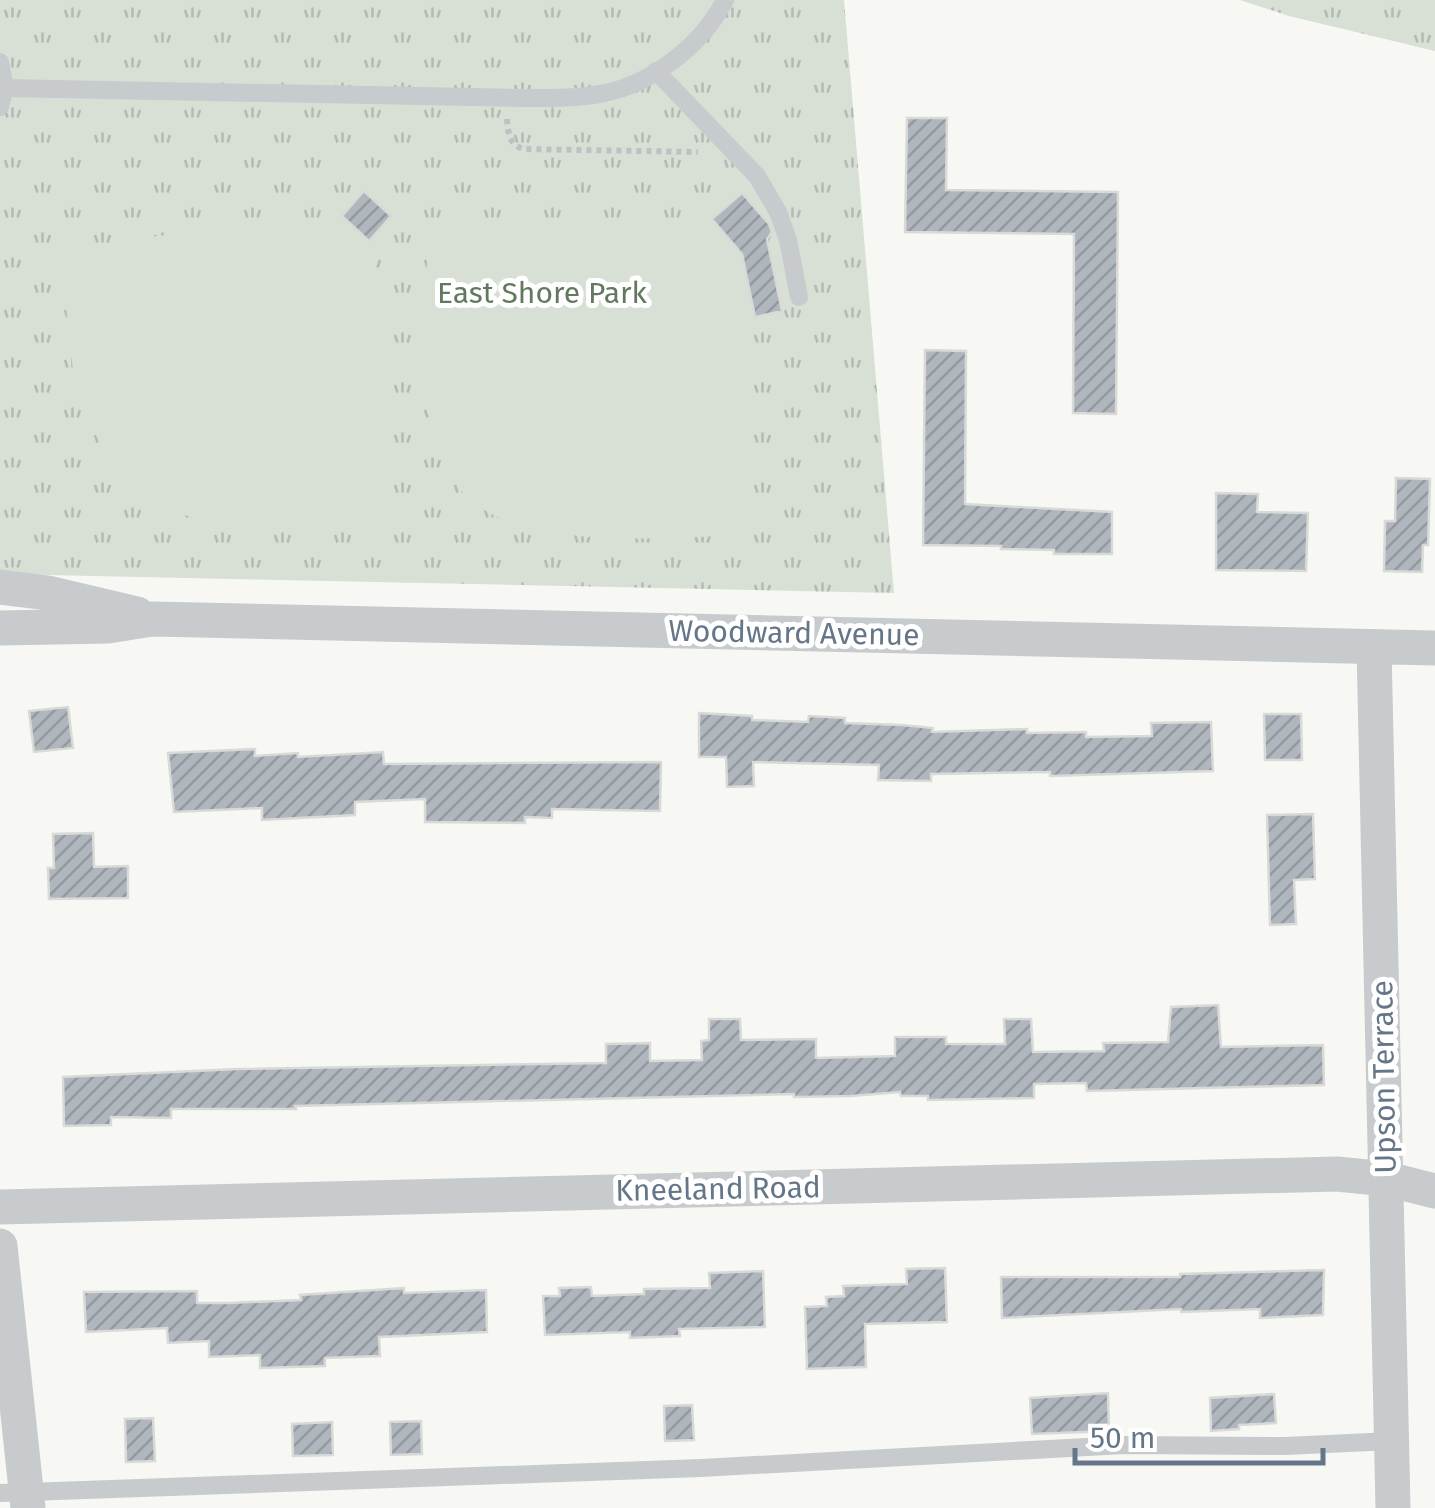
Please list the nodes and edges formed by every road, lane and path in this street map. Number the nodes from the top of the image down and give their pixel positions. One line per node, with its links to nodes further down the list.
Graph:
1 (726, 0): 3 (lane)
2 (0, 62): 4 (lane)
3 (656, 70): 5 (lane); 7 (lane)
4 (6, 88): 5 (lane); 6 (lane)
5 (504, 98): 7 (path)
6 (0, 107)
7 (733, 152): 8 (lane)
8 (800, 297)
9 (0, 587): 10 (street, Woodward Avenue)
10 (152, 619): 11 (street, Woodward Avenue); 12 (street, Woodward Avenue)
11 (0, 628)
12 (1374, 647): 13 (street, Woodward Avenue); 14 (street, Upson Terrace)
13 (1435, 648)
14 (1387, 1179): 15 (street, Kneeland Road); 16 (street, Kneeland Road); 18 (street, Upson Terrace)
15 (1435, 1191)
16 (0, 1206)
17 (0, 1246): 19 (street)
18 (1392, 1442): 19 (lane); 20 (street, Upson Terrace)
19 (18, 1497)
20 (1393, 1508)

